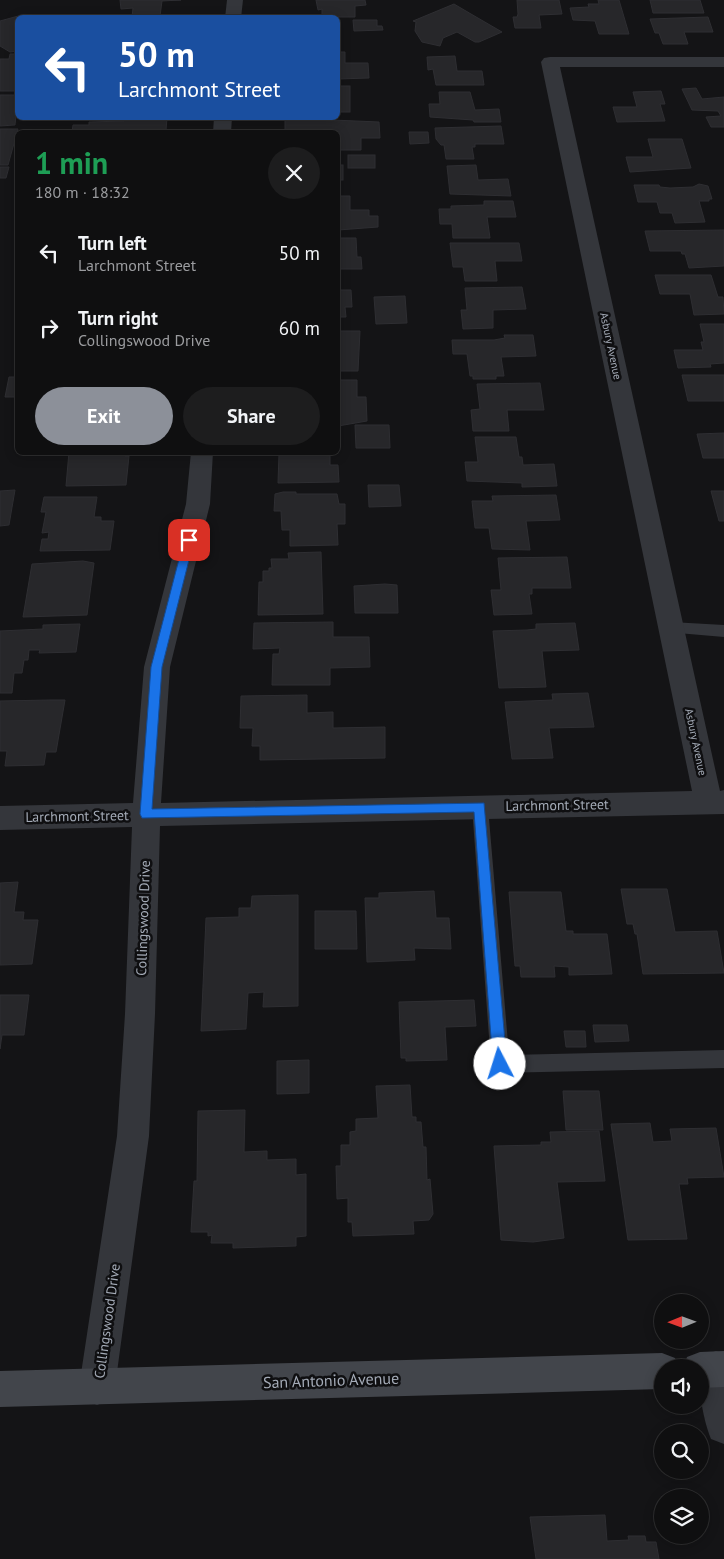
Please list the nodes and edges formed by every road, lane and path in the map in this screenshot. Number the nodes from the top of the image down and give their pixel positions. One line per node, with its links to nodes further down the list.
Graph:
1 (235, 0): 2 (street)
2 (233, 15)
3 (724, 62): 5 (street, Asbury Avenue)
4 (202, 455): 9 (street, Collingswood Drive)
5 (671, 628): 6 (lane); 7 (street, Asbury Avenue)
6 (724, 631)
7 (716, 802): 8 (street, Larchmont Street)
8 (480, 807): 9 (street, Larchmont Street); 11 (lane)
9 (146, 814): 10 (street, Larchmont Street); 14 (street, Collingswood Drive)
10 (0, 818)
11 (724, 1059)
12 (713, 1369): 16 (street)
13 (654, 1371): 14 (main road, San Antonio Avenue)
14 (97, 1387): 15 (main road, San Antonio Avenue)
15 (0, 1389)
16 (724, 1426)

